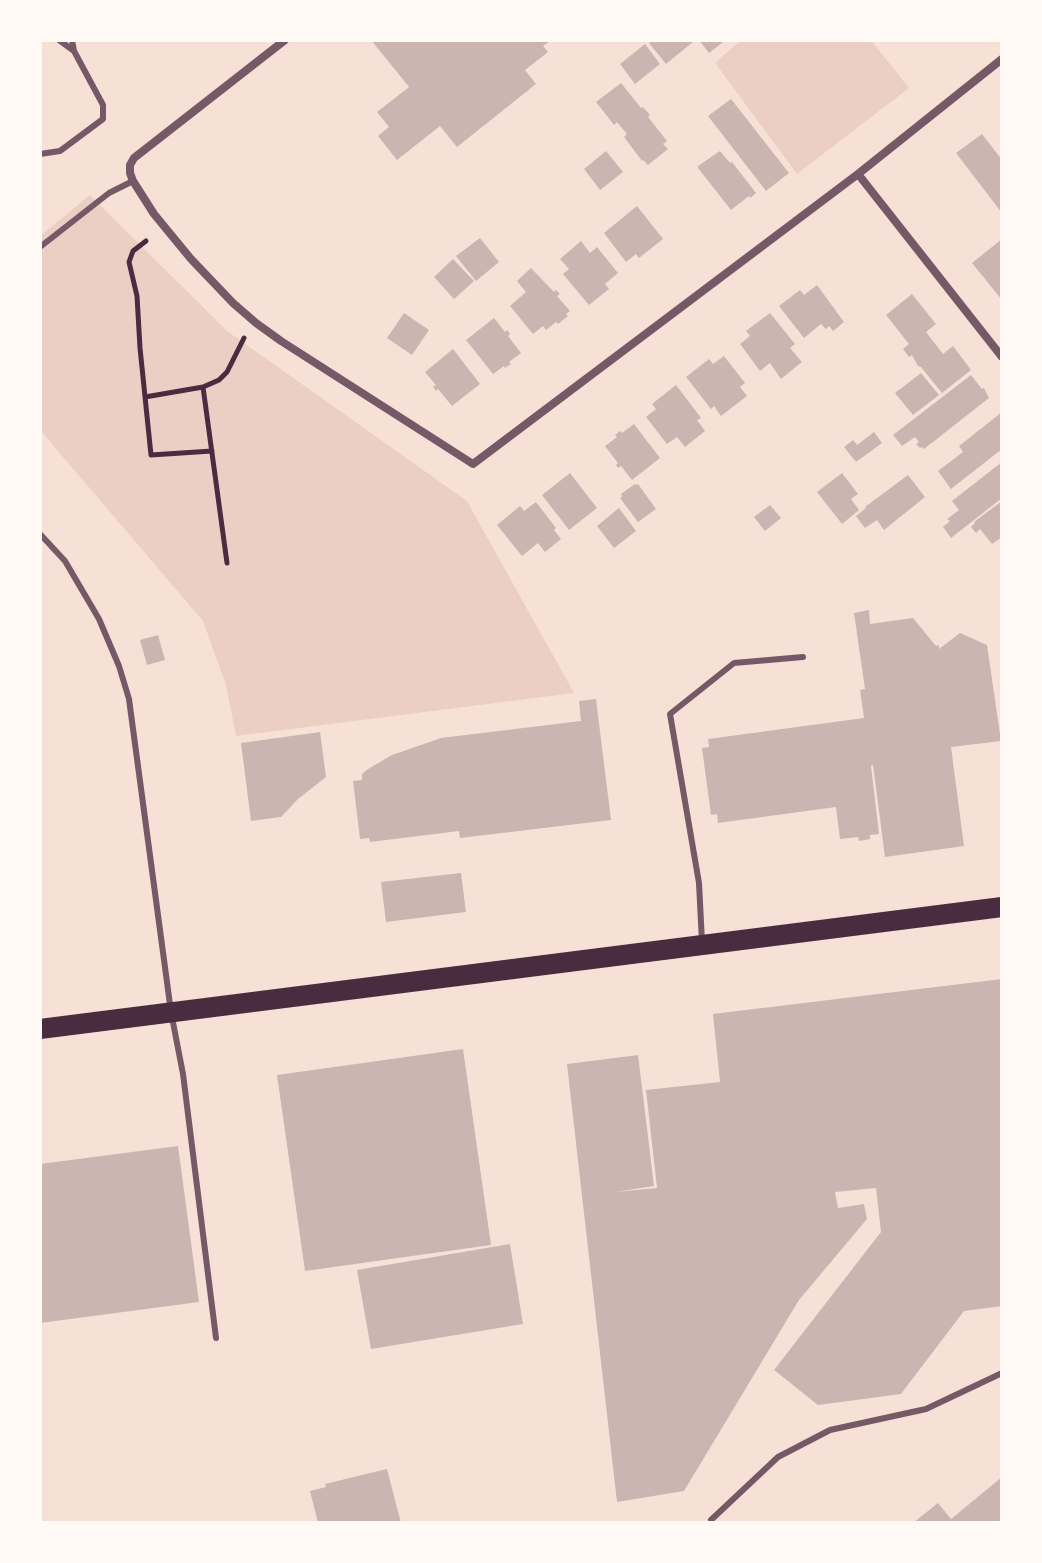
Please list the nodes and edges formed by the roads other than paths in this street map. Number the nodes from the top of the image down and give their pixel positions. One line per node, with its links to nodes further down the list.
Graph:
1 (59, 40): 4 (lane)
2 (72, 40): 4 (lane)
3 (285, 40): 8 (street)
4 (74, 51): 6 (lane)
5 (1002, 59): 7 (street)
6 (40, 154)
7 (858, 174): 8 (street); 10 (street)
8 (133, 181): 9 (lane)
9 (40, 247)
10 (1002, 357)
11 (40, 534): 15 (lane)
12 (803, 657): 14 (lane)
13 (1002, 907): 14 (main road)
14 (702, 945): 15 (main road)
15 (171, 1012): 16 (main road); 17 (lane)
16 (40, 1029)
17 (216, 1338)
18 (1002, 1373): 19 (lane)
19 (711, 1520)

